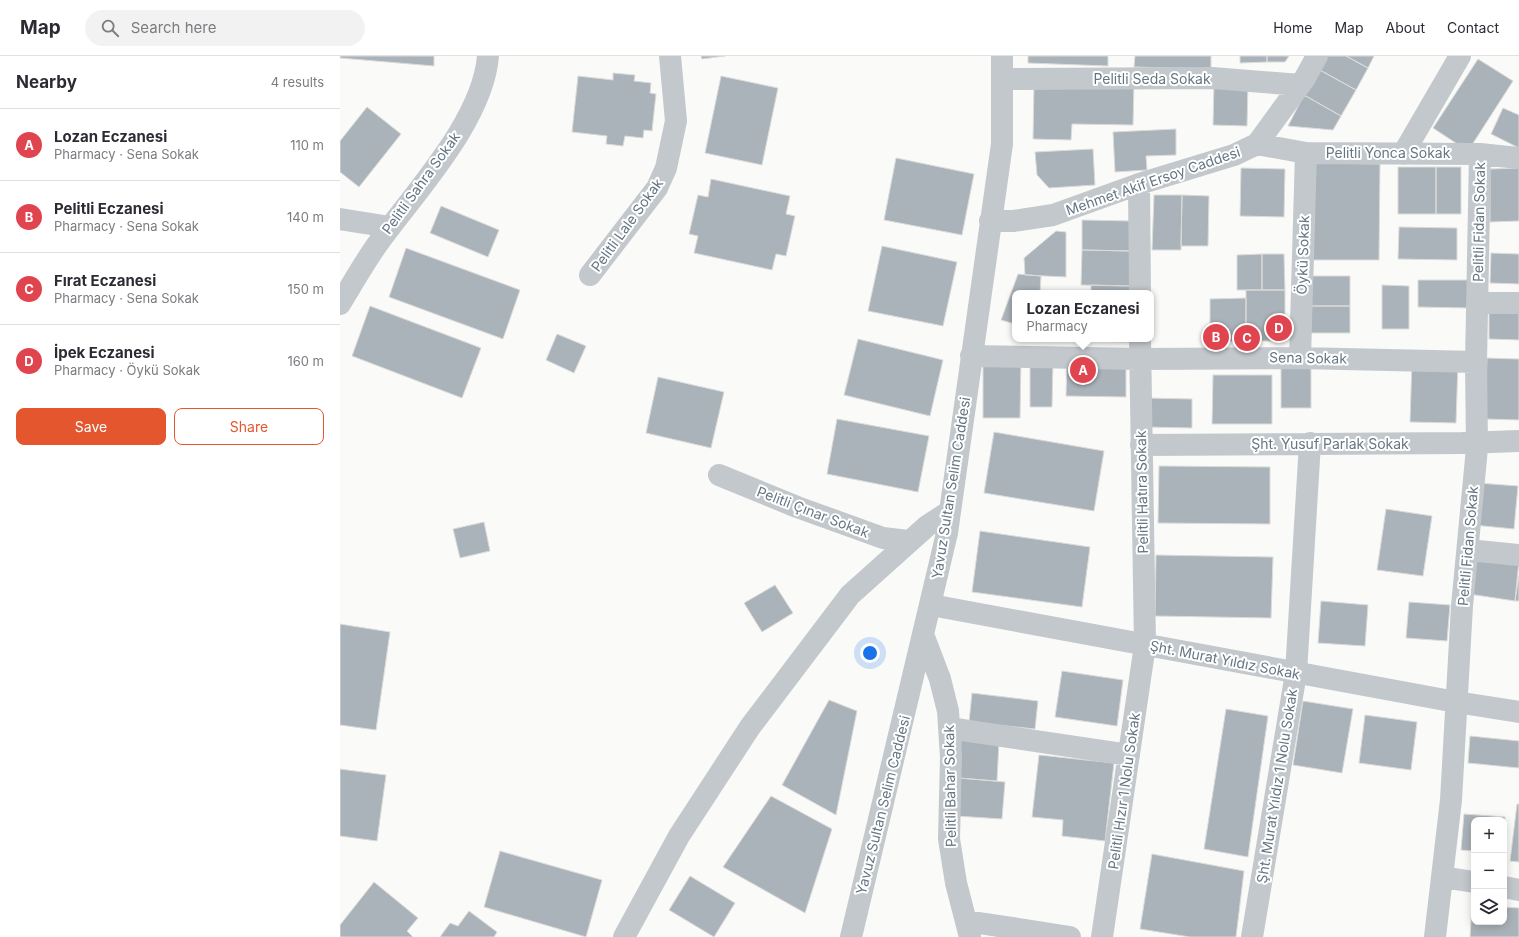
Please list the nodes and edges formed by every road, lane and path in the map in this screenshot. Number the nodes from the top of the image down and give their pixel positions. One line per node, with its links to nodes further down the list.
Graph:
1 (488, 56): 16 (street, Pelitli Sahra Sokak)
2 (670, 56): 17 (street, Pelitli Lale Sokak)
3 (1002, 56): 6 (street, Yavuz Sultan Selim Caddesi)
4 (1317, 56): 7 (street, Mehmet Akif Ersoy Caddesi)
5 (1460, 56): 10 (street)
6 (1003, 79): 7 (street, Pelitli Seda Sokak); 15 (street, Yavuz Sultan Selim Caddesi)
7 (1300, 85): 8 (street, Mehmet Akif Ersoy Caddesi)
8 (1257, 144): 9 (street, Pelitli Yonca Sokak); 13 (street, Mehmet Akif Ersoy Caddesi)
9 (1306, 153): 10 (street, Pelitli Yonca Sokak); 24 (street, Öykü Sokak)
10 (1403, 154): 11 (street, Pelitli Yonca Sokak)
11 (1480, 154): 12 (street, Pelitli Yonca Sokak); 19 (street, Pelitli Fidan Sokak)
12 (1519, 158)
13 (1139, 184): 15 (street, Mehmet Akif Ersoy Caddesi); 18 (street)
14 (340, 218): 16 (street)
15 (990, 221): 23 (street, Yavuz Sultan Selim Caddesi)
16 (390, 227): 21 (street, Pelitli Sahra Sokak)
17 (590, 275)
18 (1140, 290)
19 (1477, 303): 20 (street); 25 (street, Pelitli Fidan Sokak)
20 (1519, 303)
21 (340, 304)
22 (1140, 349): 23 (street, Sena Sokak); 24 (street, Sena Sokak); 29 (street, Pelitli Hatıra Sokak)
23 (971, 356): 31 (street, Yavuz Sultan Selim Caddesi)
24 (1300, 358): 25 (street, Sena Sokak)
25 (1476, 362): 27 (street, Pelitli Fidan Sokak)
26 (1519, 441): 27 (street, Şht. Yusuf Parlak Sokak)
27 (1477, 442): 28 (street, Şht. Yusuf Parlak Sokak); 33 (street, Pelitli Fidan Sokak)
28 (1310, 443): 29 (street, Şht. Yusuf Parlak Sokak); 38 (street, Şht. Murat Yıldız 1 Nolu Sokak)
29 (1141, 445): 37 (street, Pelitli Hatıra Sokak)
30 (719, 474): 32 (street, Pelitli Çınar Sokak)
31 (950, 511): 32 (street); 35 (street, Yavuz Sultan Selim Caddesi)
32 (908, 542): 48 (street)
33 (1468, 550): 34 (street); 39 (street, Pelitli Fidan Sokak)
34 (1519, 555)
35 (931, 605): 36 (street, Yavuz Sultan Selim Caddesi); 37 (street, Şht. Murat Yıldız Sokak)
36 (924, 637): 41 (street, Pelitli Bahar Sokak); 49 (street, Yavuz Sultan Selim Caddesi)
37 (1145, 645): 38 (street, Şht. Murat Yıldız Sokak); 42 (street, Pelitli Hızır 1 Nolu Sokak)
38 (1296, 673): 39 (street, Şht. Murat Yıldız Sokak); 52 (street, Şht. Murat Yıldız 1 Nolu Sokak)
39 (1456, 702): 40 (street, Şht. Murat Yıldız Sokak); 43 (street, Pelitli Fidan Sokak)
40 (1519, 712)
41 (949, 728): 42 (street); 47 (street, Pelitli Bahar Sokak)
42 (1129, 755): 51 (street, Pelitli Hızır 1 Nolu Sokak)
43 (1442, 877): 44 (street); 53 (street, Pelitli Fidan Sokak)
44 (1471, 882)
45 (1507, 888): 46 (street)
46 (1519, 890)
47 (968, 929): 50 (street)
48 (624, 937)
49 (851, 937)
50 (1070, 937)
51 (1102, 937)
52 (1252, 937)
53 (1435, 937)

